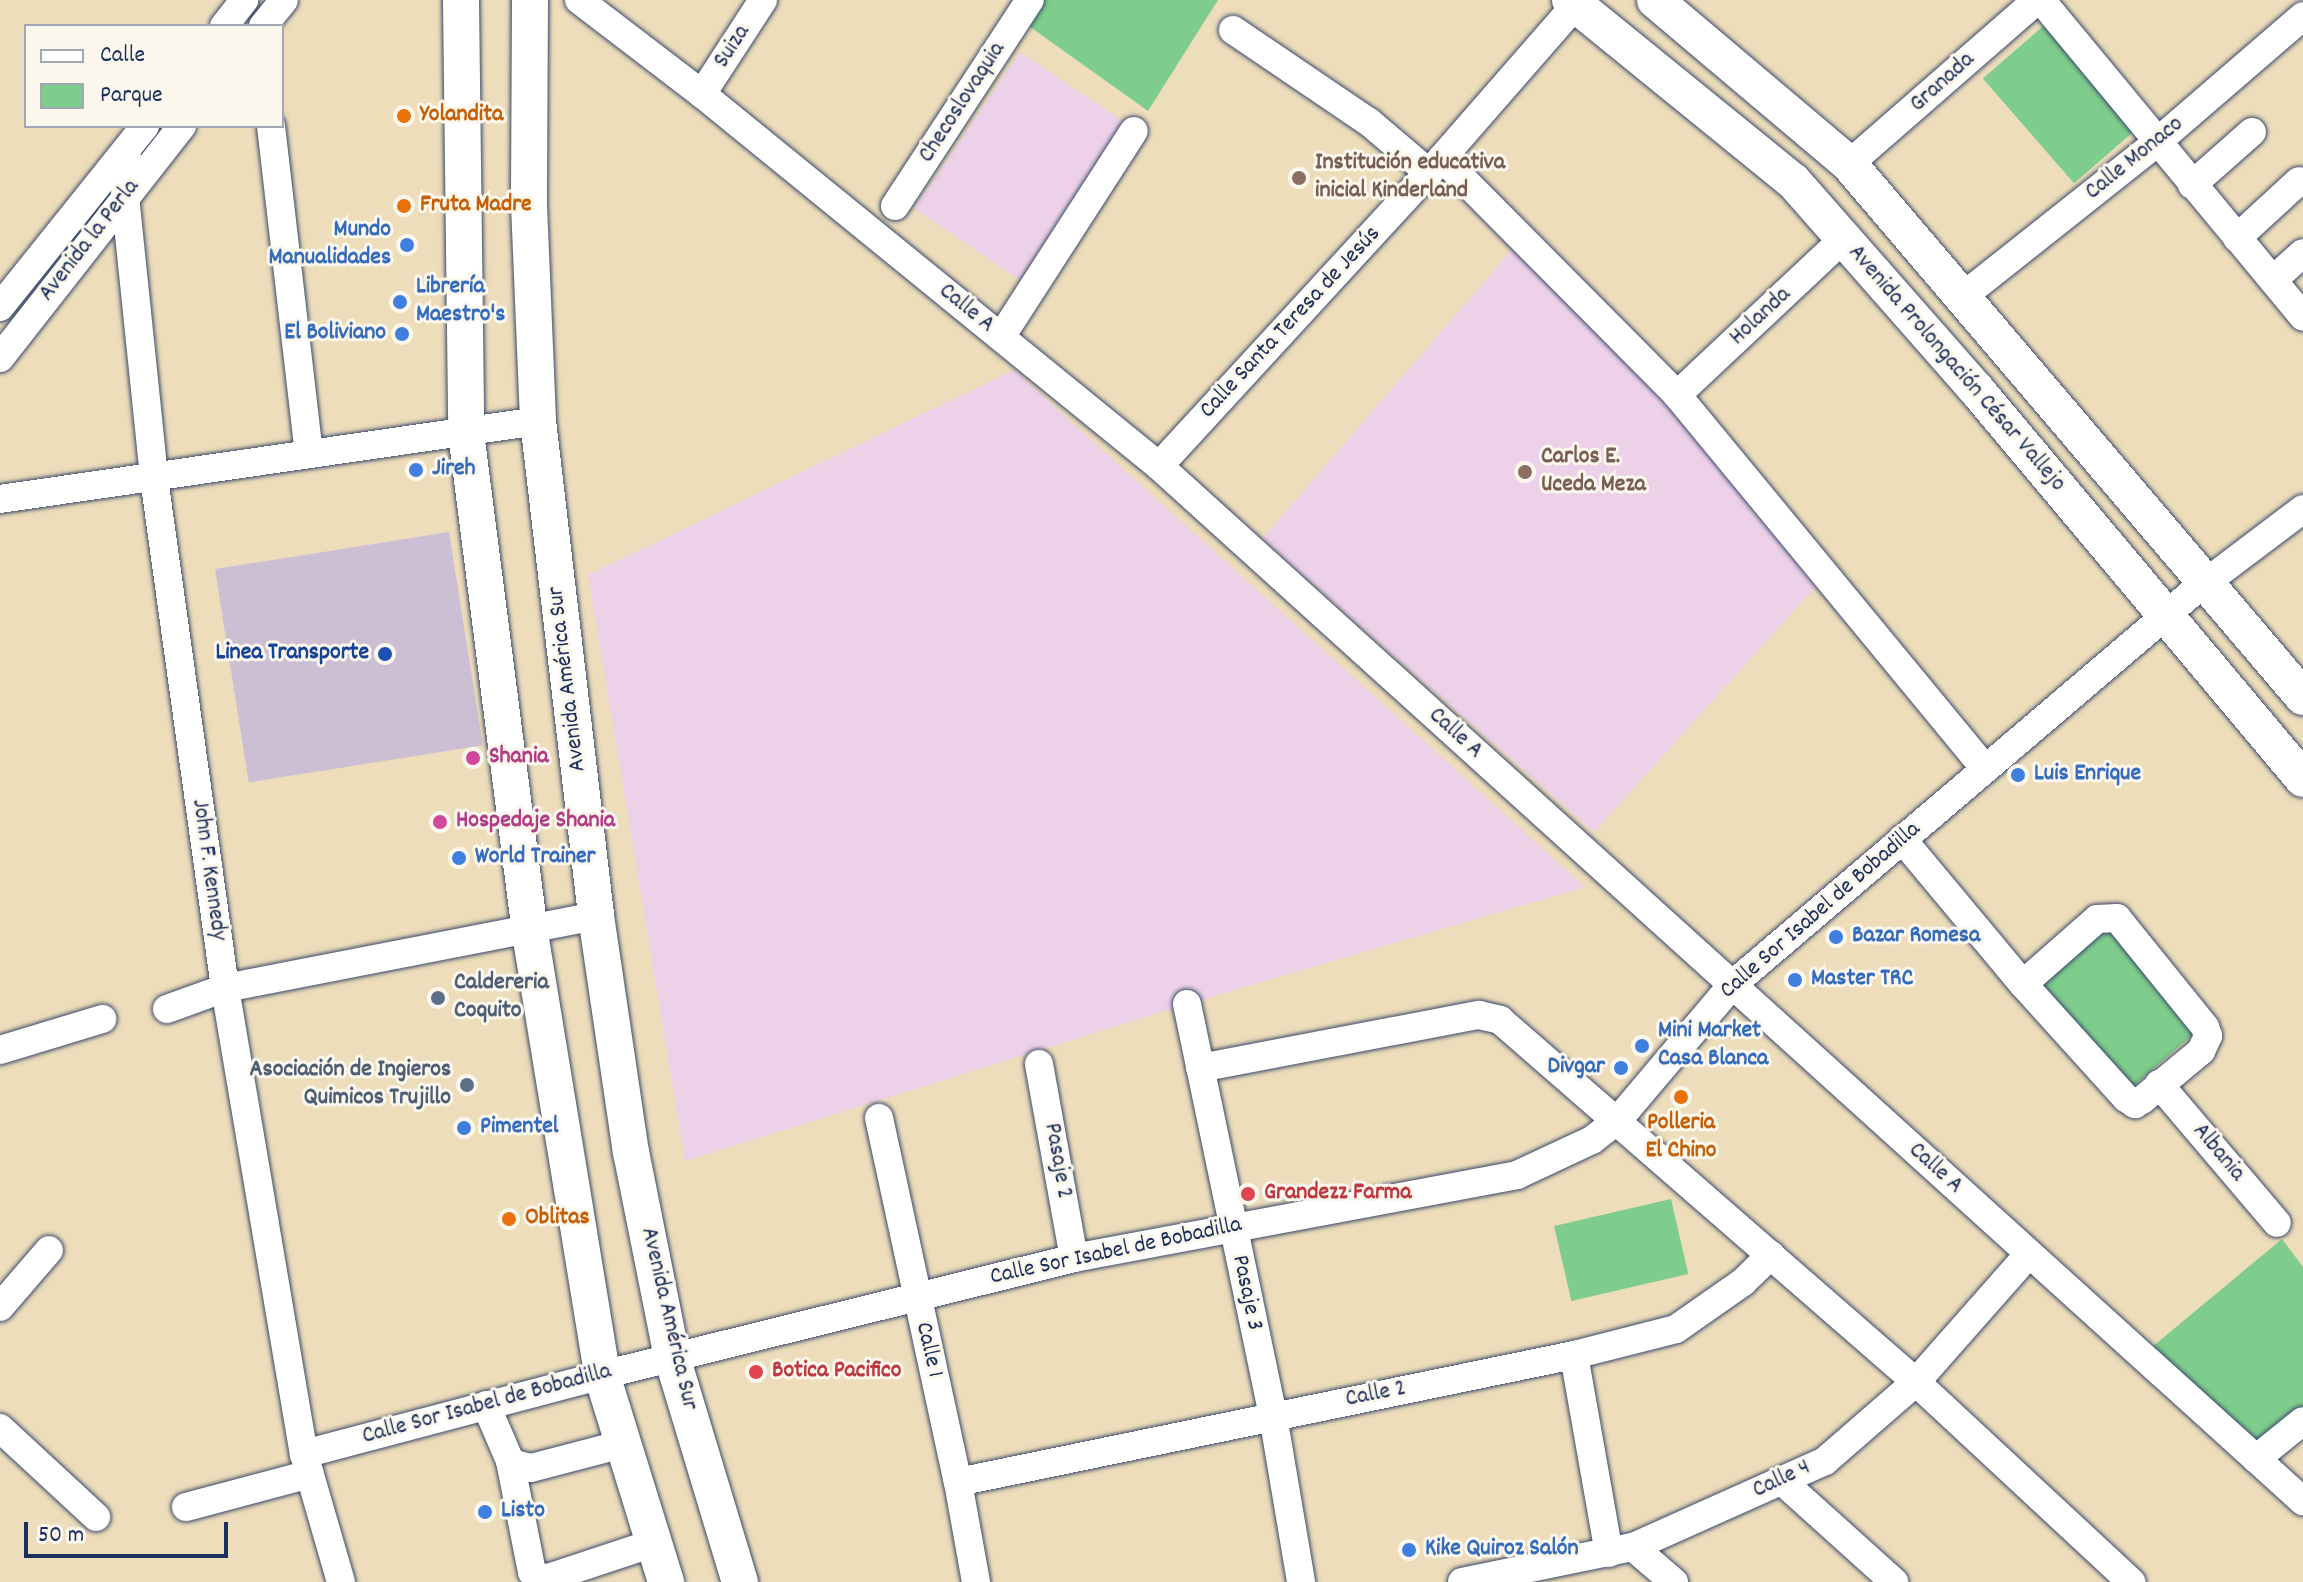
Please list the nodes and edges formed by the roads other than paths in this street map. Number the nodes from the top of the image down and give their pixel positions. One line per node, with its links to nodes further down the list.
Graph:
1 (244, 0): 12 (street)
2 (284, 0): 13 (street)
3 (461, 0): 40 (main road)
4 (530, 0): 39 (main road, Avenida América Sur)
5 (579, 0): 15 (street, Calle A)
6 (763, 0): 15 (street, Suiza)
7 (1030, 0): 28 (street, Checoslovaquia)
8 (1655, 0): 23 (main road)
9 (2039, 0): 21 (street); 23 (street, Granada)
10 (1575, 2): 24 (street, Calle Santa Teresa de Jesús); 29 (main road, Avenida Prolongación César Vallejo)
11 (2303, 16): 21 (street, Calle Monaco)
12 (226, 24)
13 (265, 24)
14 (1233, 30): 24 (street)
15 (702, 94): 36 (street, Calle A)
16 (144, 128): 22 (street, Avenida la Perla)
17 (180, 128): 27 (street, Avenida la Perla)
18 (271, 128): 41 (street)
19 (1134, 131): 36 (street)
20 (2252, 132): 26 (street)
21 (2156, 143): 26 (street); 33 (street, Calle Monaco)
22 (127, 150): 27 (street, John F. Kennedy); 34 (street, Avenida la Perla)
23 (1849, 164): 33 (main road)
24 (1436, 166): 38 (street); 42 (street, Calle Santa Teresa de Jesús)
25 (2299, 181): 30 (street)
26 (2192, 185): 30 (street)
27 (125, 196): 37 (street, Avenida la Perla); 43 (street, John F. Kennedy)
28 (895, 206)
29 (1844, 238): 38 (street, Holanda); 47 (main road, Avenida Prolongación César Vallejo)
30 (2237, 238): 32 (street)
31 (2303, 253): 32 (street)
32 (2273, 280): 35 (street)
33 (1962, 297): 46 (main road)
34 (0, 307)
35 (2303, 317)
36 (1001, 337): 42 (street, Calle A)
37 (0, 358)
38 (1677, 395): 49 (street)
39 (538, 421): 40 (street); 52 (main road, Avenida América Sur)
40 (466, 433): 41 (street); 53 (main road)
41 (309, 453): 43 (street)
42 (1159, 466): 55 (street, Calle A)
43 (154, 478): 44 (street); 56 (street, John F. Kennedy)
44 (0, 499)
45 (2303, 509): 46 (street, Calle Sor Isabel de Bobadilla)
46 (2207, 582): 47 (street, Calle Sor Isabel de Bobadilla); 48 (main road)
47 (2165, 616): 49 (street, Calle Sor Isabel de Bobadilla); 50 (main road, Avenida Prolongación César Vallejo)
48 (2303, 697)
49 (1985, 769): 51 (street, Calle Sor Isabel de Bobadilla)
50 (2303, 779)
51 (1902, 839): 54 (street); 55 (street, Calle Sor Isabel de Bobadilla)
52 (596, 916): 53 (street); 75 (main road, Avenida América Sur)
53 (529, 927): 56 (street); 76 (main road)
54 (2023, 984): 63 (street); 63 (street)
55 (1732, 985): 65 (street, Calle Sor Isabel de Bobadilla); 69 (street, Calle A)
56 (225, 988): 58 (street); 85 (street, John F. Kennedy)
57 (1187, 1004): 62 (street, Pasaje 3)
58 (167, 1009)
59 (102, 1019): 60 (street)
60 (0, 1050)
61 (1039, 1064): 71 (street, Pasaje 2)
62 (1200, 1068): 65 (street); 67 (street, Pasaje 3)
63 (2159, 1084): 66 (street, Albania)
64 (879, 1118): 72 (street, Calle 1)
65 (1618, 1120): 67 (street, Calle Sor Isabel de Bobadilla); 70 (street)
66 (2277, 1223)
67 (1232, 1226): 71 (street, Calle Sor Isabel de Bobadilla); 79 (street, Pasaje 3)
68 (49, 1250): 73 (street)
69 (2029, 1254): 77 (street, Calle 4); 83 (street, Calle A)
70 (1771, 1255): 74 (street, Calle 2); 77 (street)
71 (1074, 1258): 72 (street, Calle Sor Isabel de Bobadilla)
72 (916, 1297): 75 (street, Calle Sor Isabel de Bobadilla); 87 (street, Calle 1)
73 (0, 1307)
74 (1574, 1355): 79 (street, Calle 2); 92 (street)
75 (672, 1357): 76 (street, Calle Sor Isabel de Bobadilla); 95 (main road, Avenida América Sur)
76 (602, 1375): 78 (street, Calle Sor Isabel de Bobadilla); 82 (main road)
77 (1916, 1382): 86 (street, Calle 4); 101 (street)
78 (486, 1405): 84 (street); 85 (street, Calle Sor Isabel de Bobadilla)
79 (1273, 1416): 87 (street, Calle 2); 97 (street, Pasaje 3)
80 (2303, 1421): 83 (street)
81 (0, 1428): 90 (street)
82 (623, 1444): 84 (street); 91 (main road)
83 (2256, 1459): 88 (street, Calle A)
84 (510, 1461): 91 (street)
85 (307, 1464): 89 (street, Calle Sor Isabel de Bobadilla); 93 (street, John F. Kennedy)
86 (1782, 1481): 92 (street, Calle 4); 100 (street)
87 (958, 1482): 96 (street, Calle 1)
88 (2303, 1501)
89 (186, 1507)
90 (96, 1517)
91 (654, 1543): 94 (main road)
92 (1621, 1550): 98 (street, Calle 4); 99 (street)
93 (341, 1582)
94 (666, 1582)
95 (740, 1582)
96 (976, 1582)
97 (1301, 1582)
98 (1462, 1582)
99 (1674, 1582)
100 (1894, 1582)
101 (2131, 1582)

